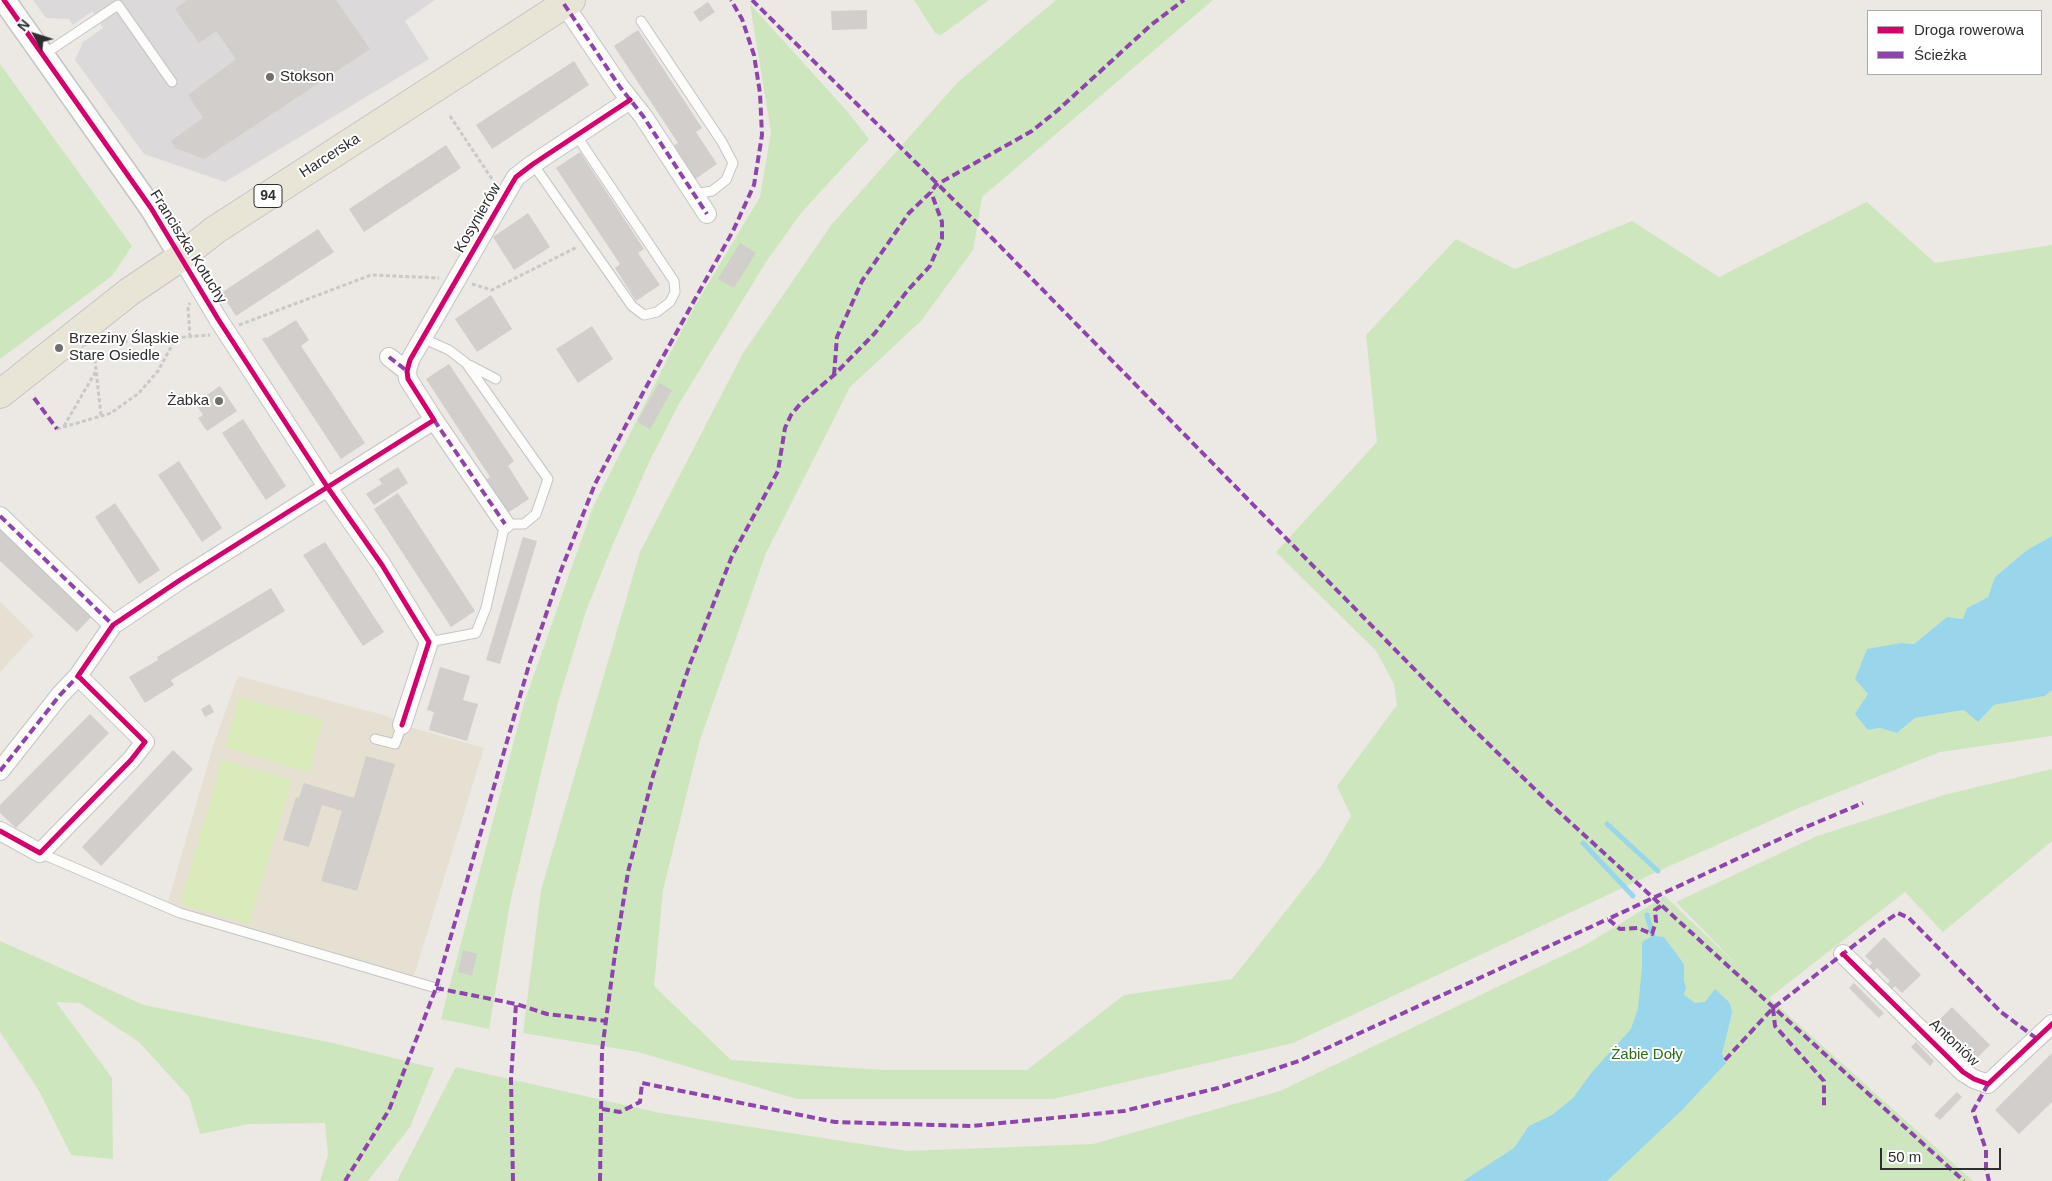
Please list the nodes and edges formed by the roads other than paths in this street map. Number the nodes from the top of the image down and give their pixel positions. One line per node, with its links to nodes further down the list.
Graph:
1 (4, 0): 4 (street, Franciszka Kotuchy)
2 (568, 2): 6 (street); 11 (main road, Harcerska / 94)
3 (641, 21): 9 (lane)
4 (43, 56): 5 (lane); 11 (street, Franciszka Kotuchy)
5 (172, 82)
6 (630, 100): 7 (street, Kosynierów); 9 (street)
7 (576, 136): 8 (street, Kosynierów); 8 (lane)
8 (533, 164): 12 (street, Kosynierów)
9 (695, 194): 10 (street)
10 (707, 214)
11 (181, 257): 17 (main road, Harcerska / 94); 19 (street, Franciszka Kotuchy)
12 (422, 338): 14 (lane); 15 (street)
13 (389, 358): 15 (street)
14 (466, 363): 16 (lane); 21 (lane)
15 (407, 371): 18 (street)
16 (496, 379)
17 (0, 394)
18 (434, 420): 19 (street); 21 (street)
19 (328, 488): 22 (street); 23 (street, Franciszka Kotuchy)
20 (0, 516): 22 (street)
21 (505, 524): 23 (lane)
22 (113, 625): 24 (street)
23 (429, 642): 25 (street)
24 (78, 676): 27 (street); 29 (street)
25 (402, 725): 26 (lane)
26 (375, 739)
27 (0, 771)
28 (0, 831): 29 (street)
29 (40, 854): 31 (lane)
30 (1843, 954): 32 (street, Antoniów)
31 (436, 988)
32 (2052, 1024)

